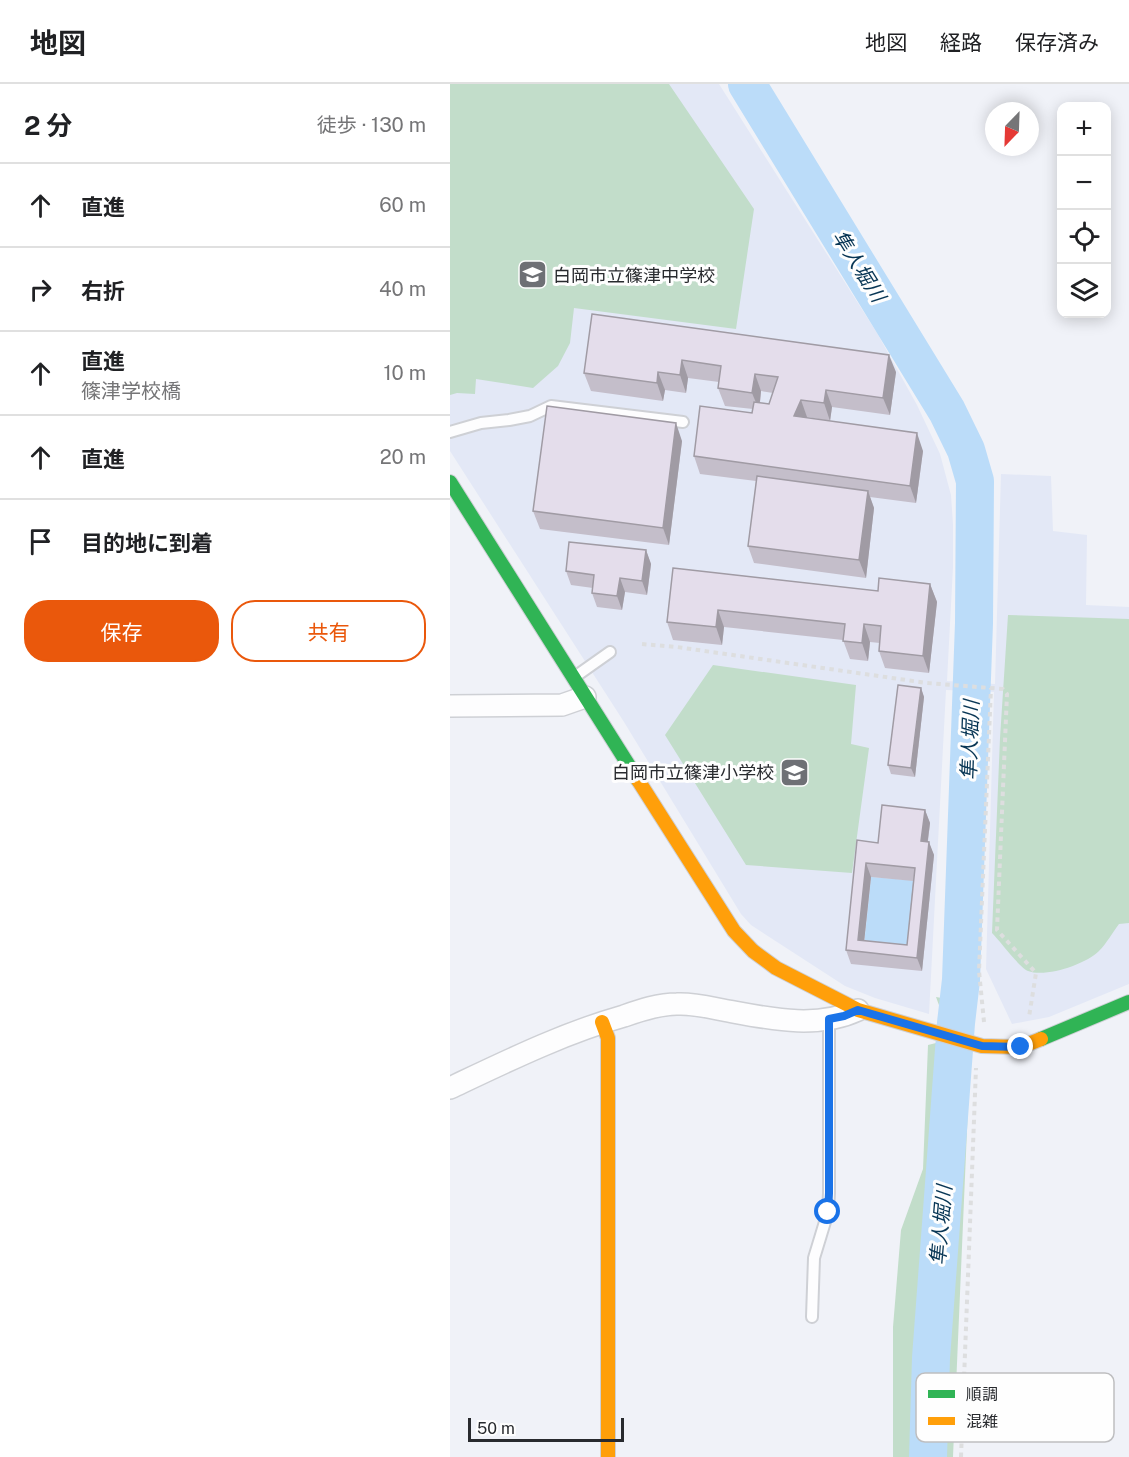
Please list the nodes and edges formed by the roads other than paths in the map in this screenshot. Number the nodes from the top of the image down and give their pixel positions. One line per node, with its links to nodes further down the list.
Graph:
1 (683, 422): 2 (lane)
2 (450, 432)
3 (450, 482): 5 (street)
4 (610, 652): 5 (lane)
5 (572, 678): 6 (street)
6 (585, 697): 7 (street); 9 (street)
7 (450, 706)
8 (1129, 1002): 9 (street)
9 (858, 1010): 10 (street)
10 (829, 1019): 11 (street); 13 (lane)
11 (602, 1022): 12 (street); 14 (street)
12 (450, 1088)
13 (813, 1317)
14 (608, 1457)

